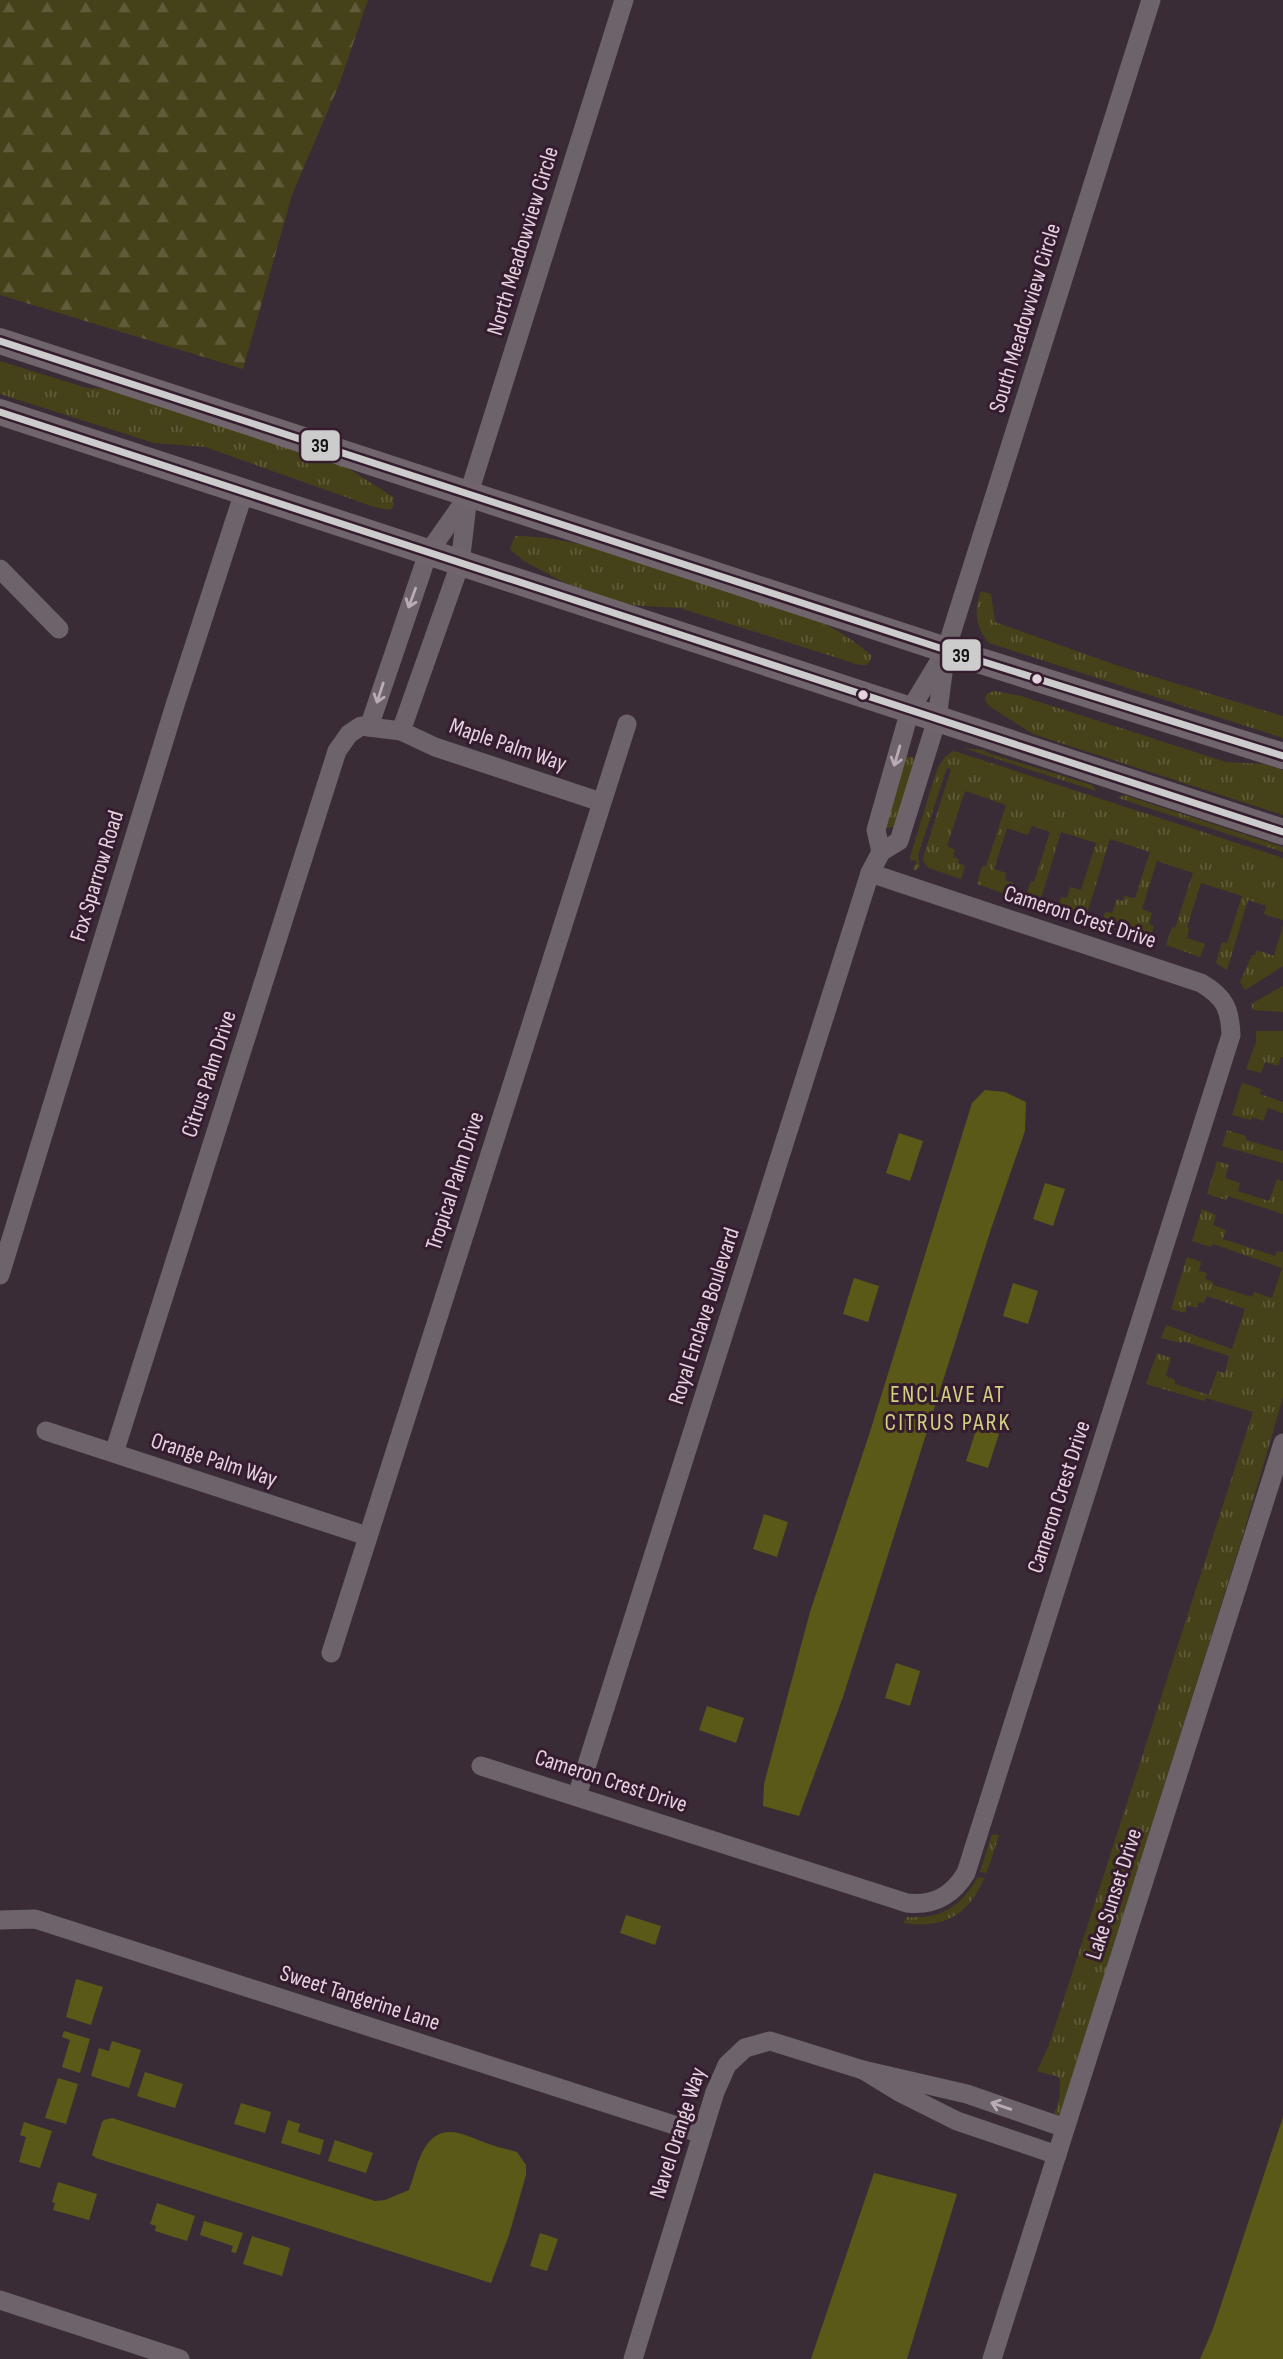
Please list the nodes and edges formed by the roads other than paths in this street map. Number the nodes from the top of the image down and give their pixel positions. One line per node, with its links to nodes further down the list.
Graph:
1 (624, 0): 6 (street, North Meadowview Circle)
2 (1151, 0): 11 (street, South Meadowview Circle)
3 (0, 341): 6 (main road)
4 (0, 412): 5 (main road)
5 (244, 492): 7 (main road); 22 (street, Fox Sparrow Road)
6 (468, 496): 7 (street); 8 (street); 11 (main road)
7 (428, 553): 8 (main road); 15 (street, one-way to 15)
8 (460, 564): 12 (main road); 16 (street)
9 (0, 569): 10 (street)
10 (59, 628)
11 (946, 650): 12 (street, Royal Enclave Boulevard); 13 (street, Royal Enclave Boulevard); 17 (main road)
12 (910, 710): 13 (main road); 20 (street, Royal Enclave Boulevard, one-way to 20)
13 (937, 719): 19 (main road); 20 (street, Royal Enclave Boulevard)
14 (627, 724): 18 (street, Tropical Palm Drive)
15 (369, 727): 16 (street); 25 (street, Citrus Palm Drive)
16 (401, 731): 18 (street, Maple Palm Way)
17 (1283, 756)
18 (601, 802): 27 (street, Tropical Palm Drive)
19 (1283, 832)
20 (881, 852): 21 (street, Royal Enclave Boulevard)
21 (870, 873): 30 (street, Royal Enclave Boulevard); 30 (street, Cameron Crest Drive)
22 (0, 1275)
23 (46, 1431): 25 (street, Orange Palm Way)
24 (1283, 1443): 26 (street, Lake Sunset Drive)
25 (114, 1453): 27 (street, Orange Palm Way)
26 (1277, 1486): 33 (street, Lake Sunset Drive)
27 (367, 1536): 28 (street, Tropical Palm Drive)
28 (331, 1653)
29 (481, 1766): 30 (street, Cameron Crest Drive)
30 (577, 1796)
31 (0, 1920): 34 (street, Sweet Tangerine Lane)
32 (863, 2070): 33 (street, one-way to 32); 34 (street, Navel Orange Way); 35 (street)
33 (1065, 2128): 35 (street, Lake Sunset Drive)
34 (702, 2134): 38 (street, Navel Orange Way)
35 (1057, 2155): 39 (street, Lake Sunset Drive)
36 (0, 2300): 37 (street)
37 (180, 2359)
38 (633, 2359)
39 (992, 2359)

